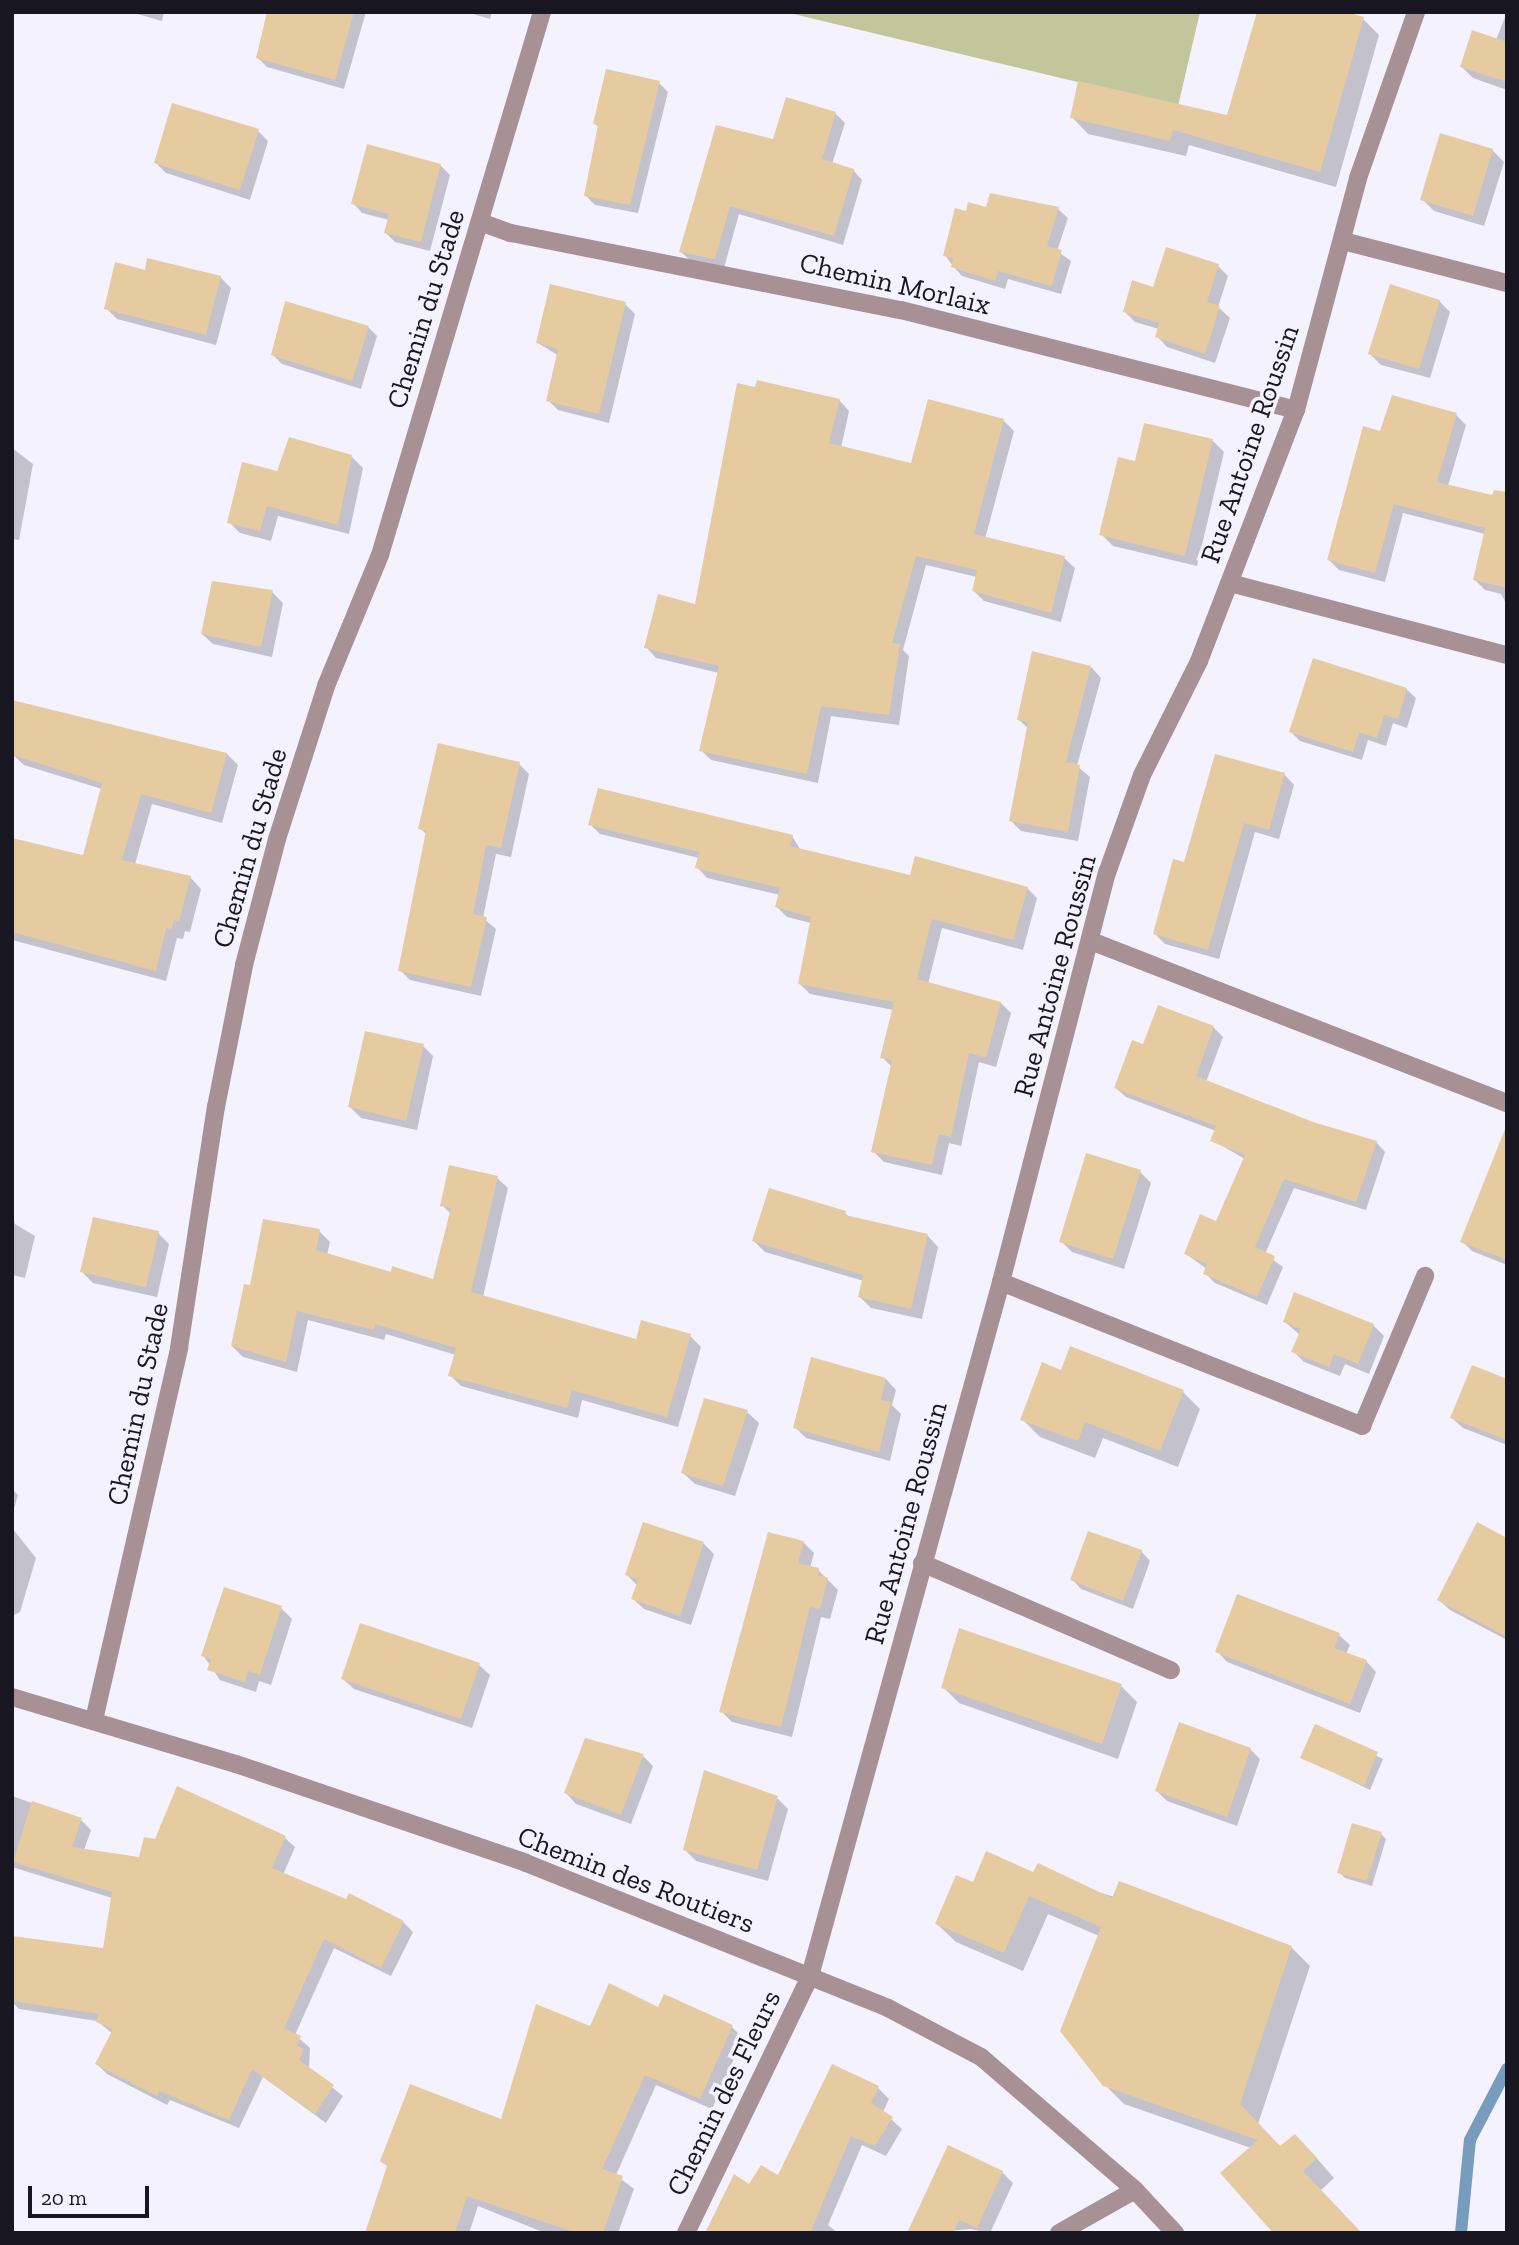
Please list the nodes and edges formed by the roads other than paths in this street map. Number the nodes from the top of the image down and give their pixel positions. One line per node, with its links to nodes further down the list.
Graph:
1 (542, 12): 3 (street, Chemin du Stade)
2 (1416, 12): 4 (street, Rue Antoine Roussin)
3 (480, 222): 6 (street, Chemin Morlaix); 16 (street, Chemin du Stade)
4 (1343, 241): 5 (street); 6 (street, Rue Antoine Roussin)
5 (1507, 283)
6 (1296, 410): 7 (street, Rue Antoine Roussin)
7 (1230, 583): 8 (street); 9 (street, Rue Antoine Roussin)
8 (1507, 655)
9 (1091, 941): 10 (street); 12 (street, Rue Antoine Roussin)
10 (1507, 1103)
11 (1425, 1276): 12 (street)
12 (1001, 1282): 13 (street, Rue Antoine Roussin)
13 (922, 1563): 14 (street); 17 (street, Rue Antoine Roussin)
14 (1171, 1670)
15 (12, 1697): 16 (street, Chemin des Routiers)
16 (94, 1720): 17 (street, Chemin des Routiers)
17 (810, 1976): 18 (street, Chemin des Routiers); 19 (street, Chemin des Fleurs)
18 (1135, 2190): 20 (street); 21 (street, Chemin des Routiers)
19 (686, 2233)
20 (1059, 2233)
21 (1175, 2233)

